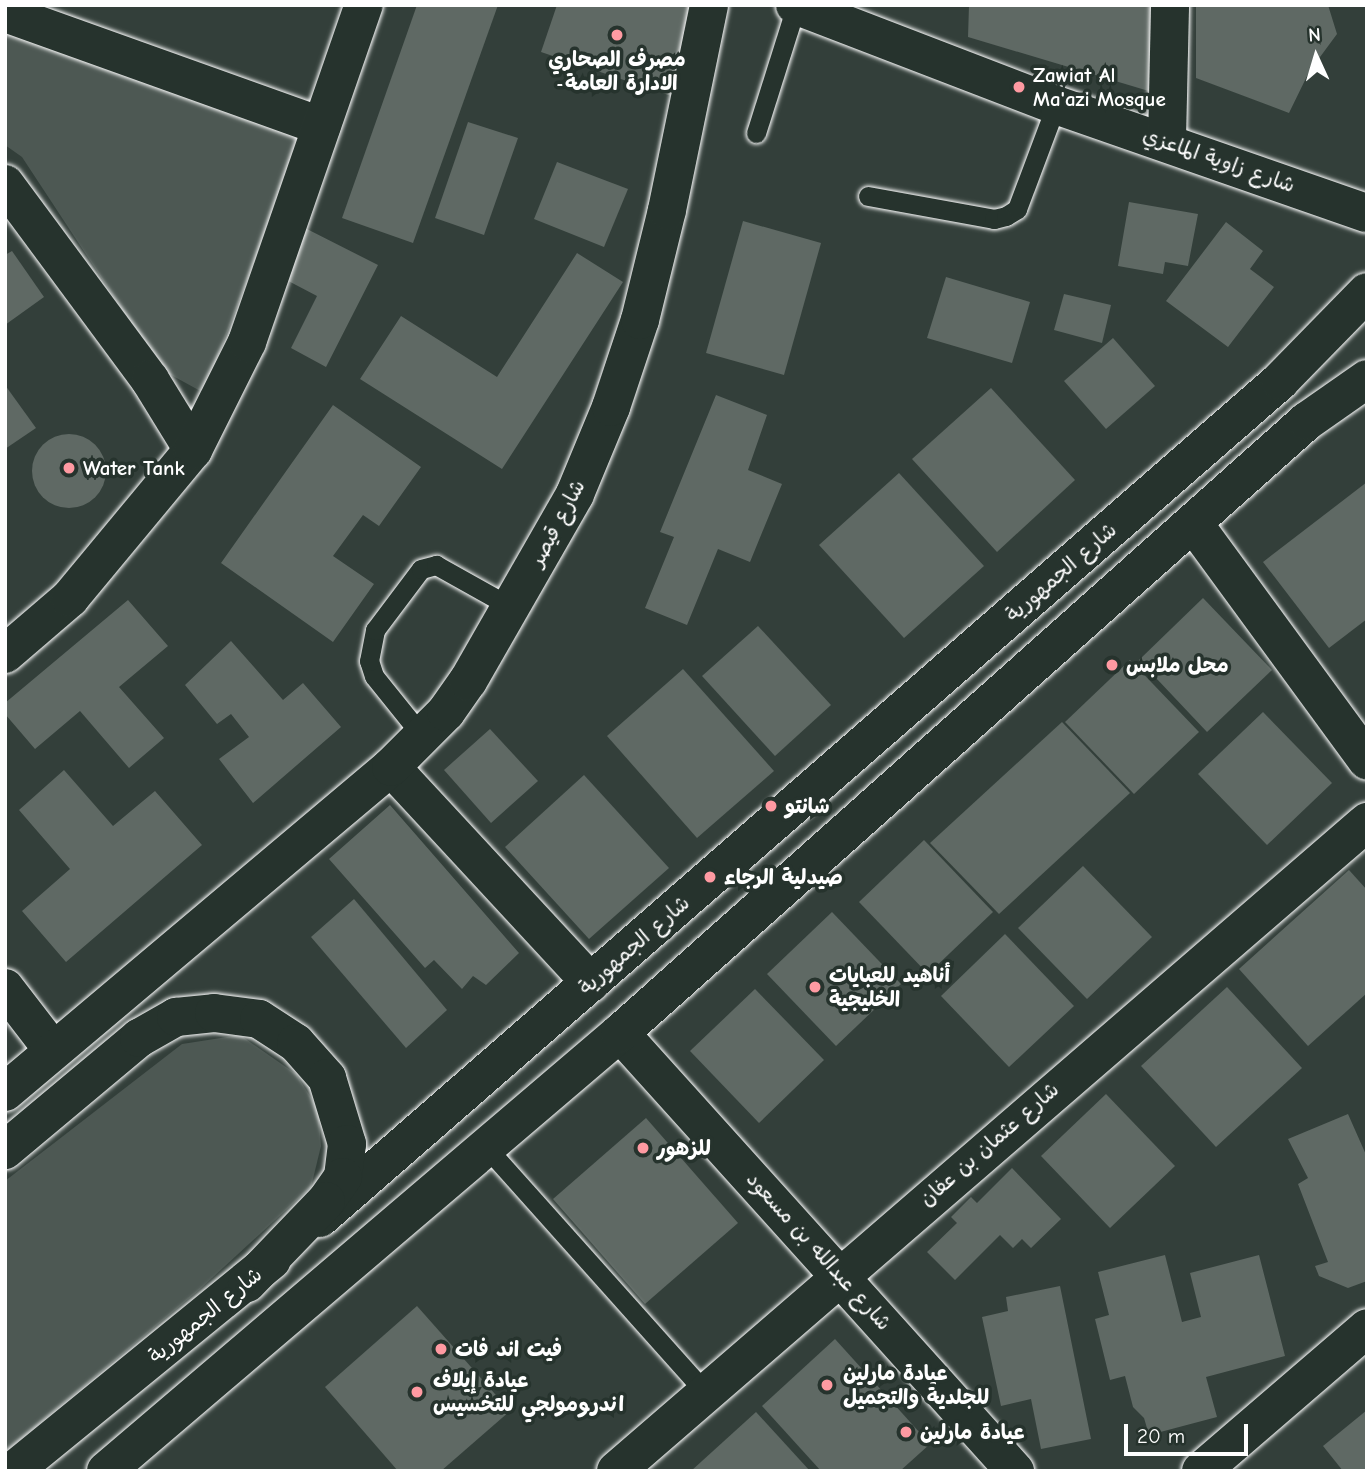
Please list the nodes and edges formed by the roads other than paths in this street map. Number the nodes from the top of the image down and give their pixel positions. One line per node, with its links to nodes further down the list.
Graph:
1 (364, 5): 8 (main road)
2 (709, 5): 18 (main road, شارع قيصر)
3 (796, 5): 7 (main road, شارع زاوية الماعزي); 9 (lane)
4 (1171, 5): 10 (main road)
5 (5, 13): 6 (main road)
6 (63, 19): 8 (main road)
7 (1056, 105): 10 (main road, شارع زاوية الماعزي); 12 (lane)
8 (321, 126): 16 (main road)
9 (756, 132)
10 (1167, 140): 13 (main road, شارع زاوية الماعزي)
11 (5, 184): 16 (main road)
12 (868, 196)
13 (1367, 213)
14 (1367, 292): 24 (main road, شارع الجمهورية)
15 (1367, 379): 17 (main road)
16 (193, 450): 19 (main road)
17 (1194, 524): 21 (main road); 26 (main road)
18 (511, 607): 20 (main road, شارع قيصر); 20 (lane)
19 (5, 654)
20 (423, 737): 22 (main road, شارع قيصر)
21 (1367, 761)
22 (391, 766): 24 (main road); 27 (main road, شارع قيصر)
23 (1367, 822): 31 (main road, شارع عثمان بن عفان)
24 (591, 983): 32 (main road, شارع الجمهورية)
25 (5, 988): 27 (main road)
26 (620, 1033): 29 (main road); 31 (main road, شارع عبدالله بن مسعود)
27 (52, 1049): 28 (main road, شارع قيصر)
28 (5, 1092)
29 (486, 1147): 34 (lane); 35 (main road)
30 (5, 1150): 32 (main road)
31 (840, 1273): 34 (main road, شارع عثمان بن عفان); 39 (main road, شارع عبدالله بن مسعود)
32 (247, 1283): 36 (main road, شارع الجمهورية)
33 (1367, 1328): 40 (main road)
34 (705, 1392): 38 (main road, شارع عثمان بن عفان)
35 (137, 1456): 37 (main road)
36 (13, 1471)
37 (106, 1471)
38 (616, 1471)
39 (1015, 1471)
40 (1200, 1471)

